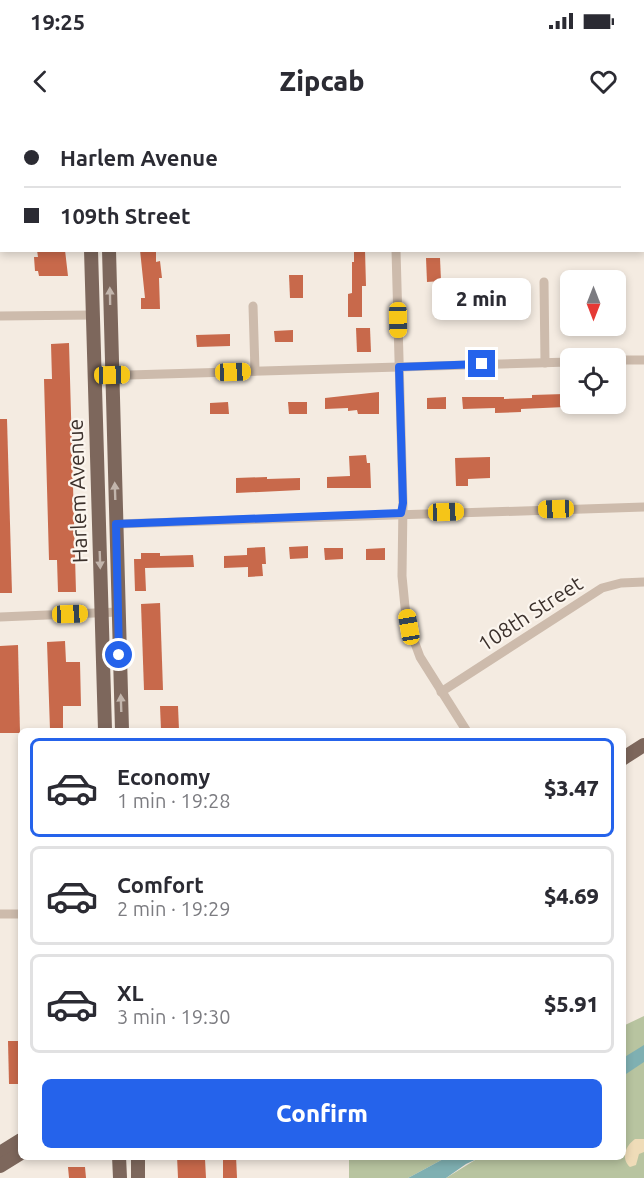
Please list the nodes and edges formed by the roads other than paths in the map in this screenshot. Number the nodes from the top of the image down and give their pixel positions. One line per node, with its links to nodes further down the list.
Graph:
1 (92, 252): 6 (main road, Harlem Avenue)
2 (109, 252): 14 (main road, Harlem Avenue, one-way to 2)
3 (396, 252): 12 (street)
4 (544, 282): 11 (street)
5 (253, 306): 13 (street)
6 (94, 315): 7 (street); 15 (main road, Harlem Avenue)
7 (0, 316)
8 (626, 360): 9 (street)
9 (644, 360)
10 (560, 362): 11 (street)
11 (545, 363): 12 (street)
12 (399, 367): 13 (street); 17 (street)
13 (255, 371): 14 (street)
14 (112, 375): 15 (street); 18 (main road, Harlem Avenue, one-way to 14)
15 (95, 376): 21 (main road, Harlem Avenue, one-way to 21)
16 (644, 507): 17 (street)
17 (401, 513): 18 (street); 23 (street)
18 (116, 524): 20 (main road, Harlem Avenue)
19 (644, 582): 23 (street, 108th Street)
20 (118, 612): 21 (street); 25 (main road, Harlem Avenue, one-way to 20)
21 (101, 613): 22 (street); 24 (main road, Harlem Avenue)
22 (0, 616)
23 (441, 692): 26 (street)
24 (105, 728)
25 (122, 728)
26 (465, 728)
27 (644, 745): 28 (main road)
28 (626, 756)
29 (0, 914): 30 (street)
30 (18, 914)
31 (18, 1142): 32 (main road)
32 (0, 1153)
33 (18, 1155): 36 (main road)
34 (119, 1160): 37 (main road)
35 (138, 1160): 38 (main road)
36 (0, 1166)
37 (120, 1178)
38 (138, 1178)

